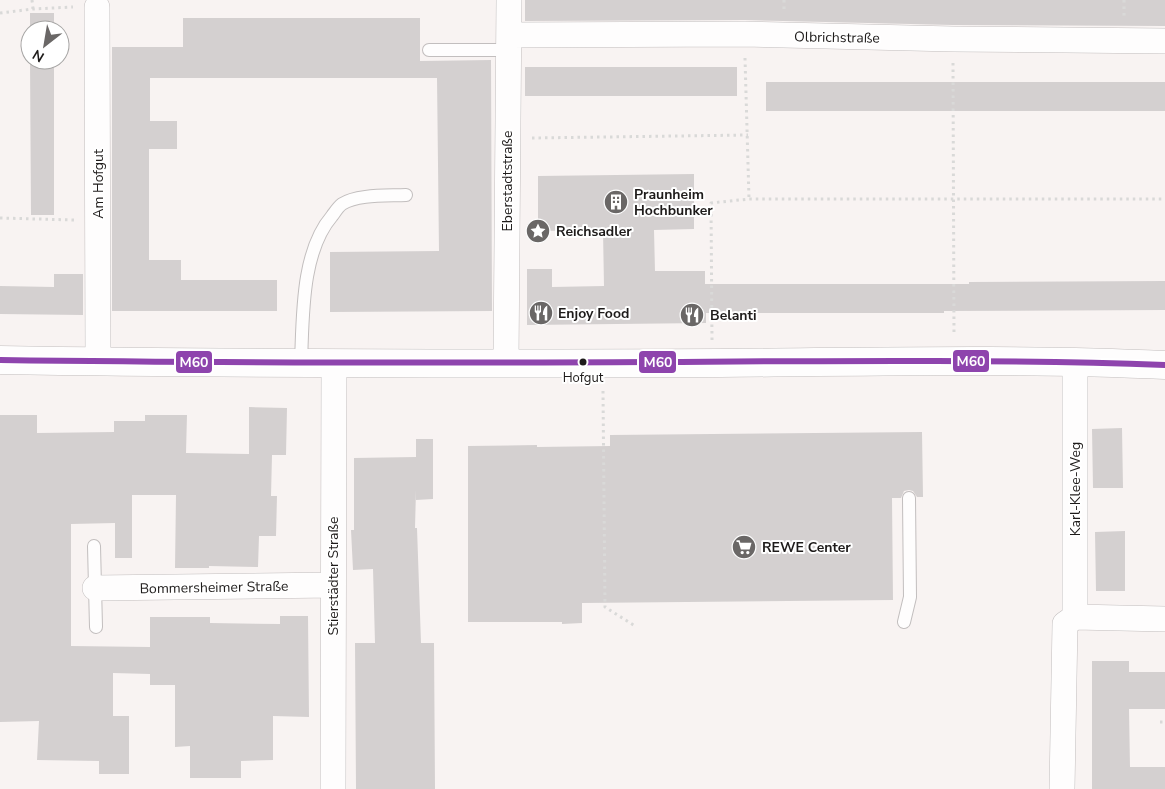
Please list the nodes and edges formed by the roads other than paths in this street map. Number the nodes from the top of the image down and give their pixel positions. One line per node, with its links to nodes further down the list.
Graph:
1 (509, 0): 4 (street, Eberstadtstraße)
2 (97, 6): 8 (street, Am Hofgut)
3 (1165, 41): 4 (street, Olbrichstraße)
4 (509, 42): 5 (lane); 10 (street, Eberstadtstraße)
5 (429, 50)
6 (406, 195): 9 (lane)
7 (0, 360): 8 (main road)
8 (98, 362): 9 (main road)
9 (301, 362): 12 (main road)
10 (506, 362): 11 (main road); 12 (main road)
11 (1075, 362): 13 (main road); 18 (street, Karl-Klee-Weg)
12 (334, 363): 16 (street, Stierstädter Straße)
13 (1165, 365)
14 (909, 498): 20 (lane)
15 (94, 546): 17 (lane)
16 (332, 585): 17 (street, Bommersheimer Straße); 22 (street, Stierstädter Straße)
17 (95, 588): 21 (lane)
18 (1075, 617): 19 (street); 23 (street, Karl-Klee-Weg)
19 (1165, 618)
20 (904, 622)
21 (96, 627)
22 (333, 789)
23 (1062, 789)

